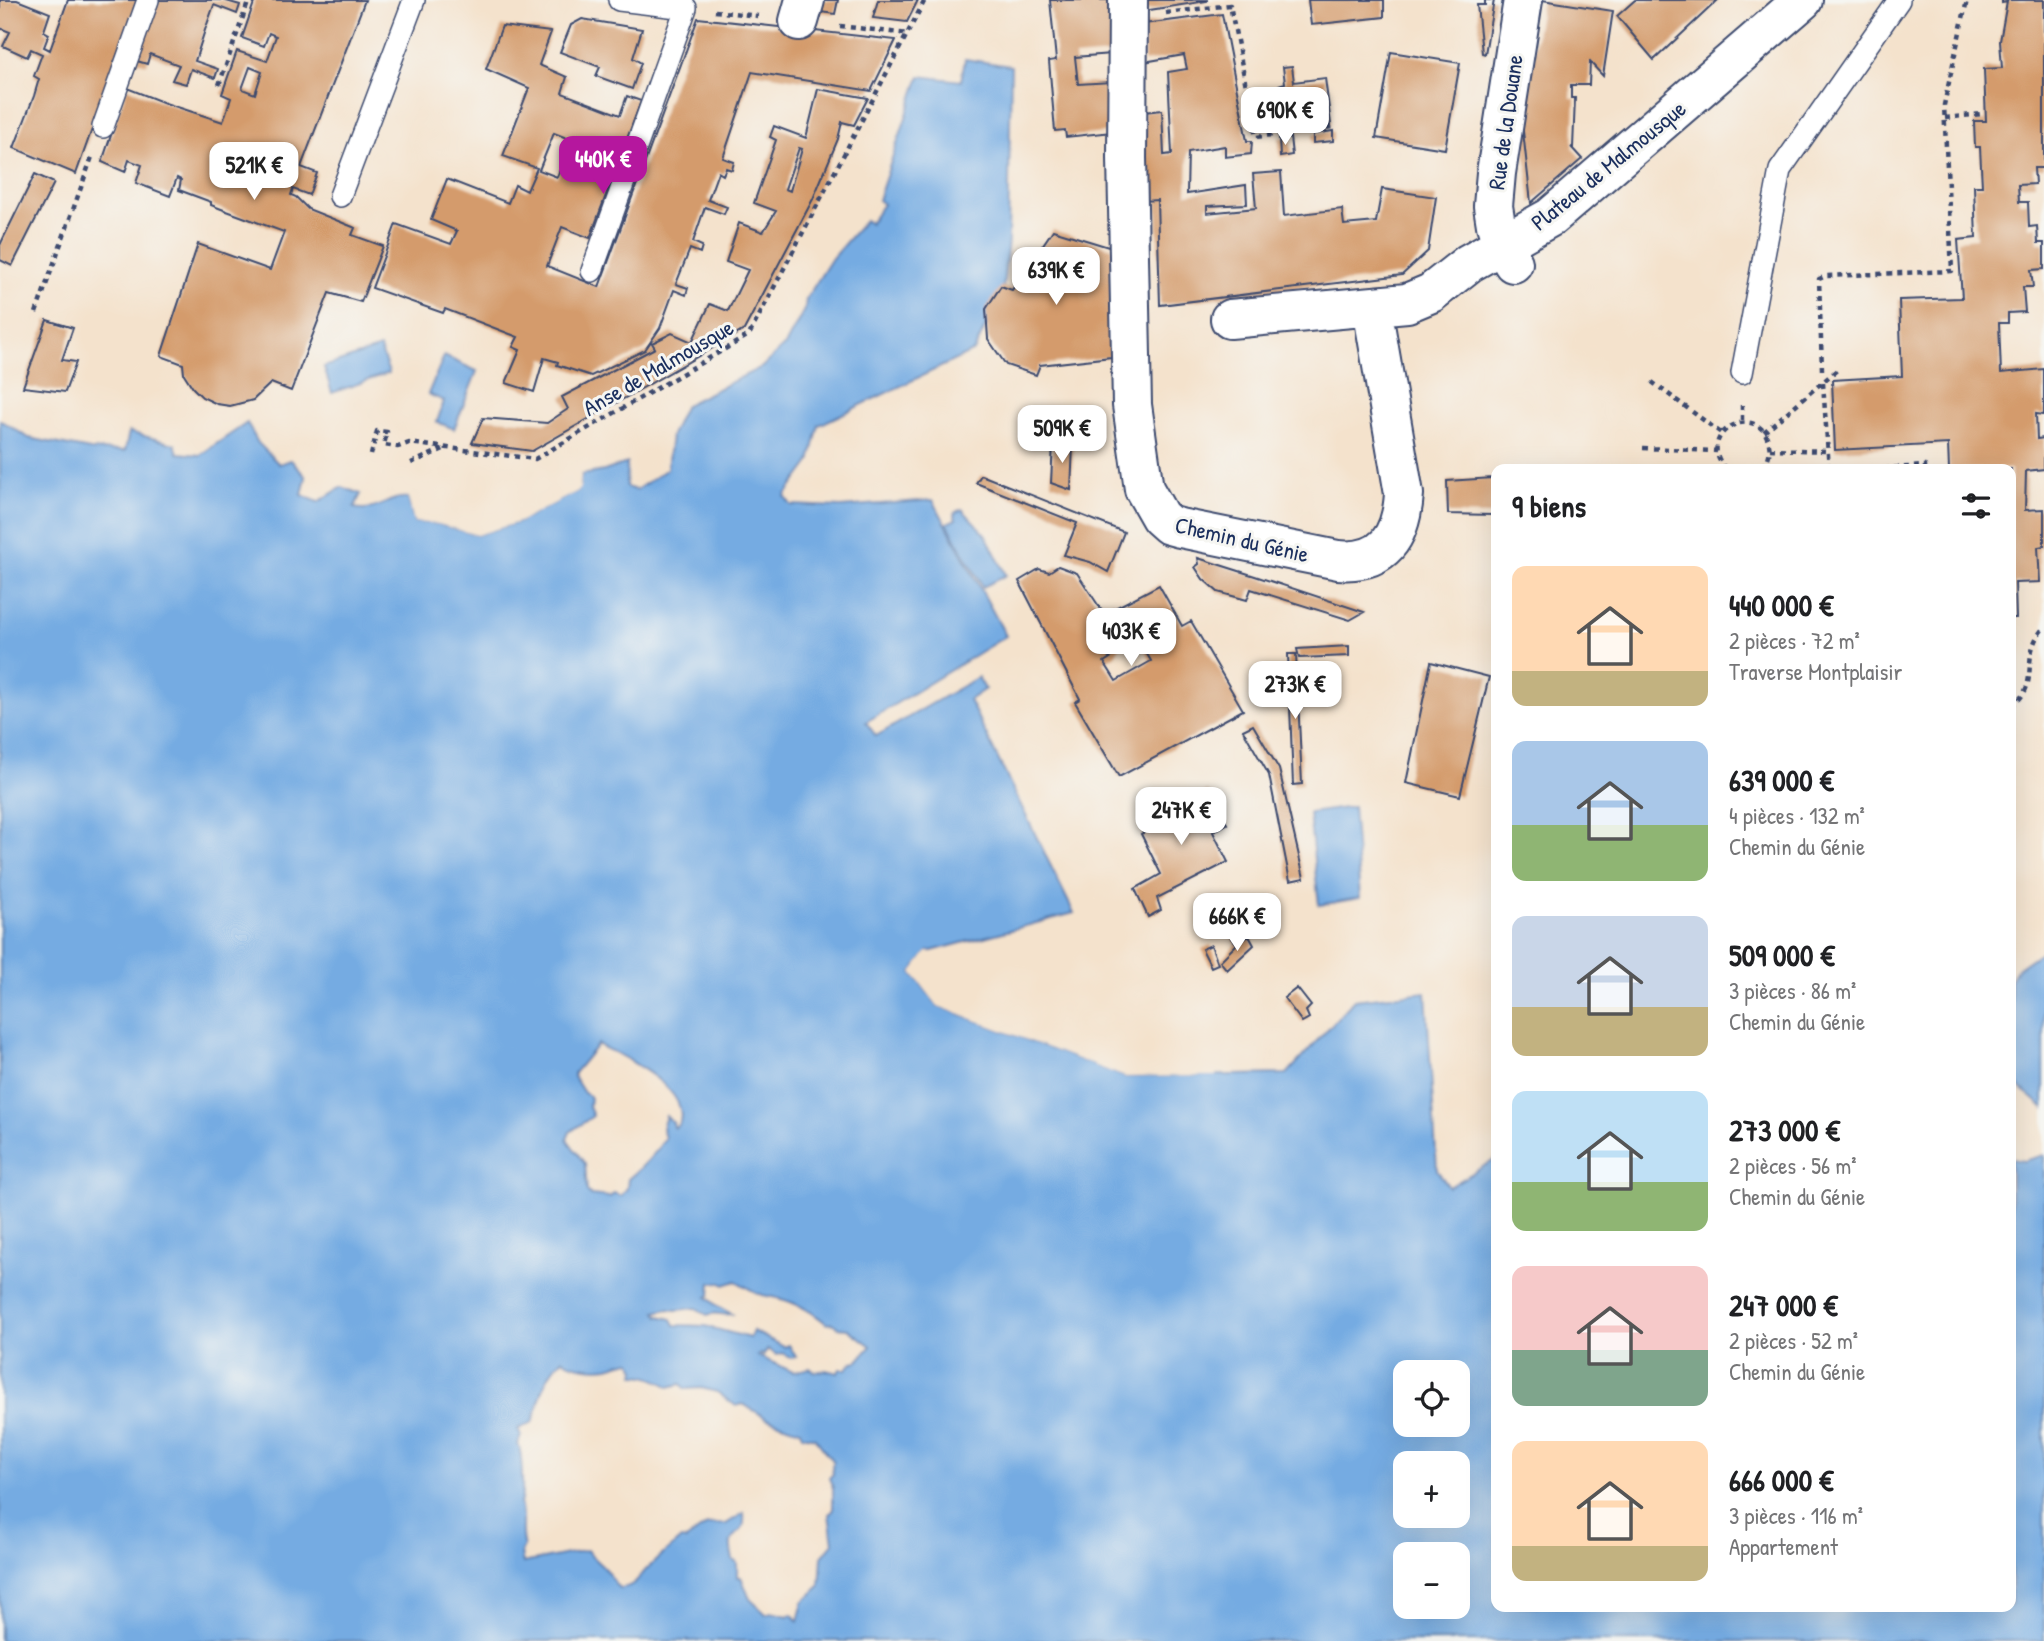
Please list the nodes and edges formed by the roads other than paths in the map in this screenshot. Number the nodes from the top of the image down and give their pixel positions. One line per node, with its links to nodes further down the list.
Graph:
1 (148, 0): 9 (lane)
2 (414, 0): 10 (lane)
3 (619, 0): 7 (lane)
4 (1523, 0): 11 (street, Rue de la Douane)
5 (1803, 0): 11 (street, Plateau de Malmousque)
6 (1899, 0): 15 (lane)
7 (659, 2): 12 (lane)
8 (1128, 9): 13 (street, Chemin du Génie)
9 (103, 127)
10 (340, 196)
11 (1508, 253): 13 (street, Plateau de Malmousque)
12 (592, 271)
13 (1373, 307): 14 (street, Plateau de Malmousque)
14 (1230, 319)
15 (1742, 373)

